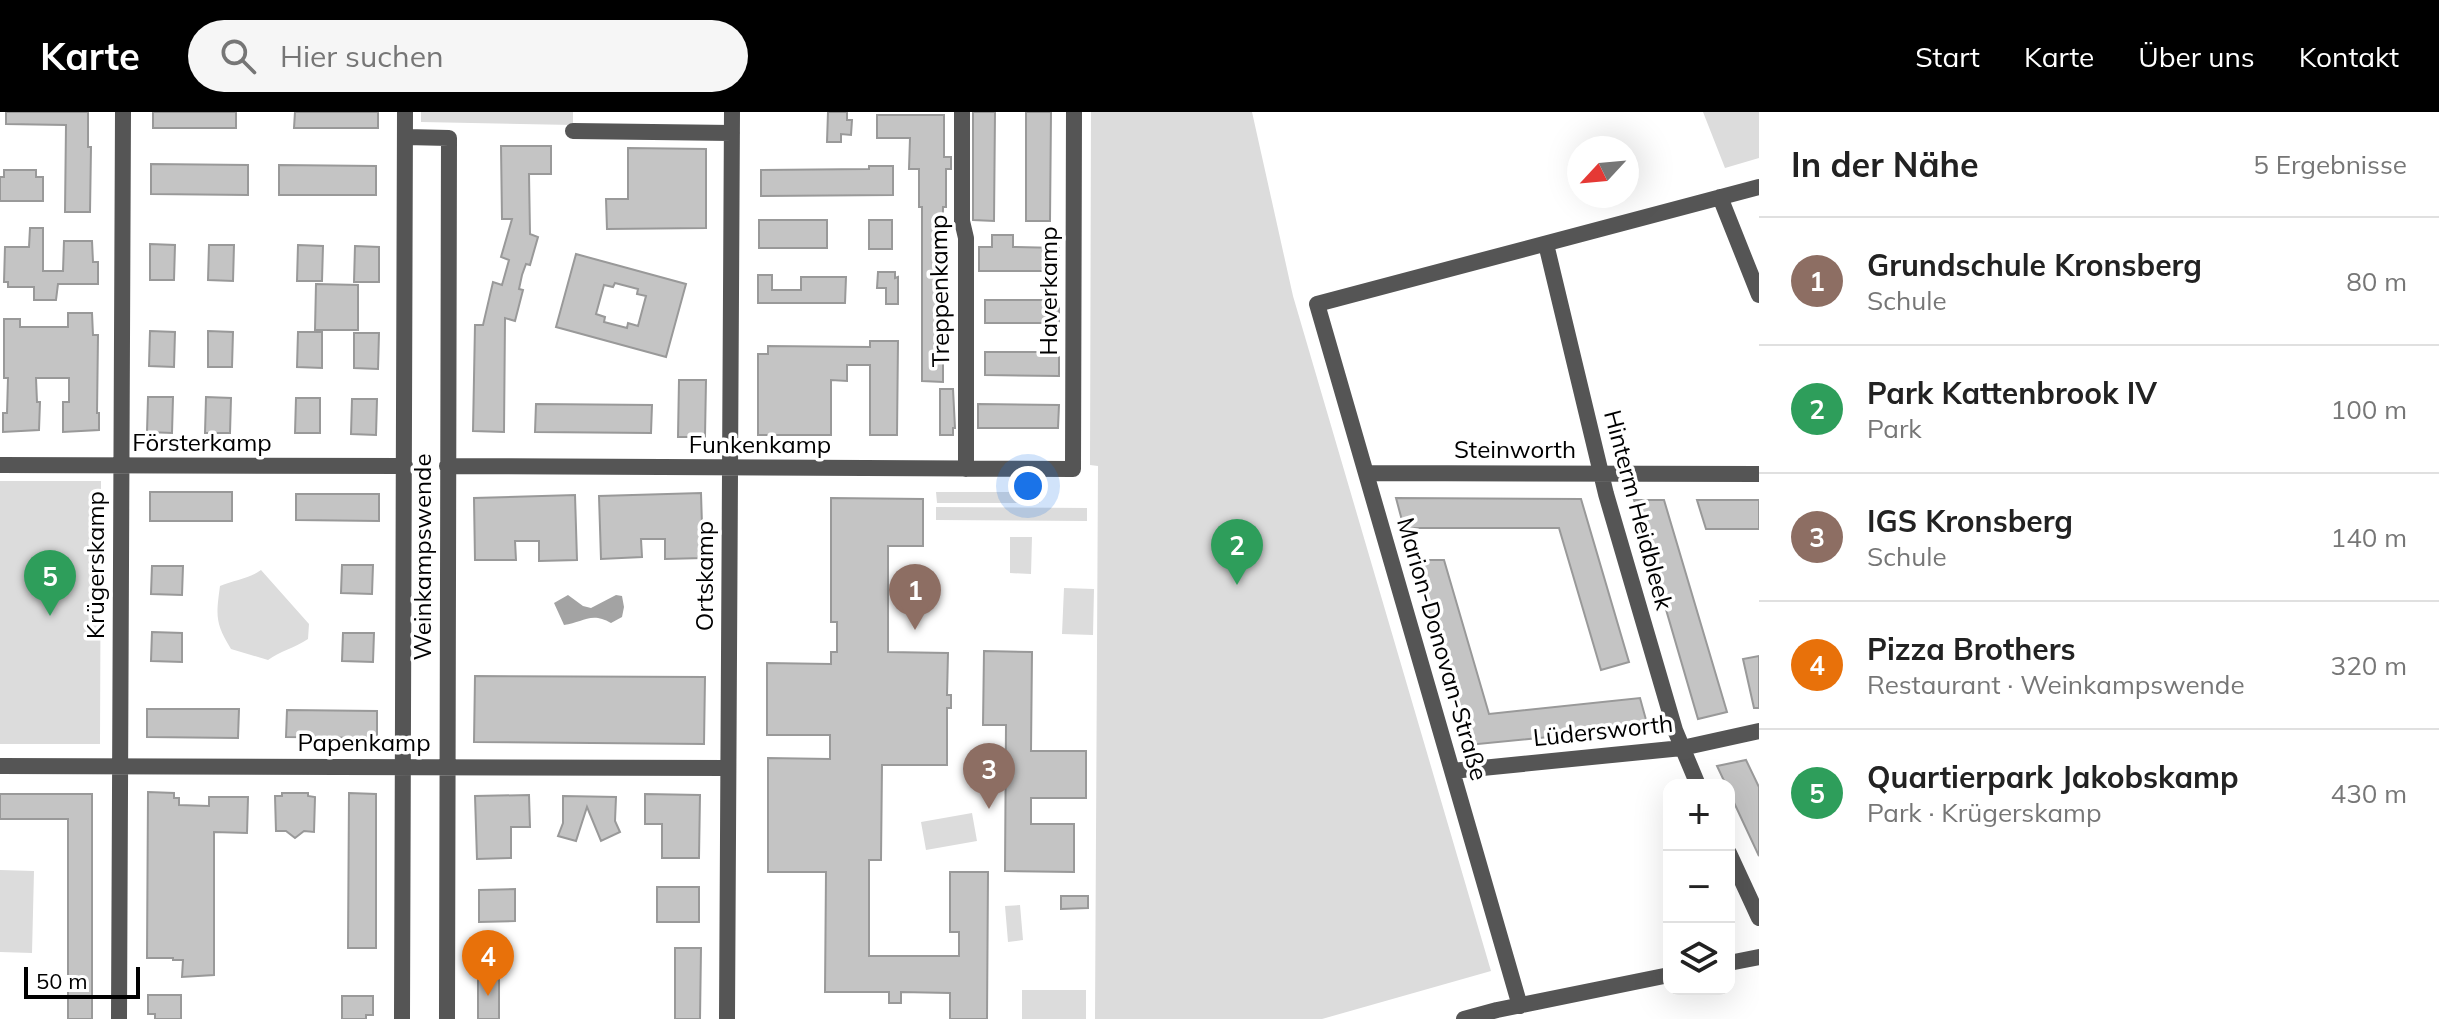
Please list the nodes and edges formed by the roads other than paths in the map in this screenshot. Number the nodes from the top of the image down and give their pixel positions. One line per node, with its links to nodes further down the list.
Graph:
1 (123, 112): 14 (street, Krügerskamp)
2 (405, 112): 8 (street, Weinkampswende)
3 (732, 112): 7 (street, Ortskamp)
4 (962, 112): 18 (street, Treppenkamp)
5 (1074, 112): 19 (street, Haverkamp)
6 (573, 131): 7 (street)
7 (732, 133): 17 (street, Ortskamp)
8 (406, 137): 15 (street, Weinkampswende); 16 (street, Weinkampswende)
9 (1759, 187): 10 (street)
10 (1720, 197): 11 (street); 12 (street)
11 (1546, 244): 20 (street, Marion-Donovan-Straße); 21 (street, Hinterm Heidbleek)
12 (1759, 295)
13 (0, 465): 14 (street, Försterkamp)
14 (121, 466): 15 (street, Försterkamp); 26 (street, Krügerskamp)
15 (405, 466): 27 (street, Weinkampswende)
16 (447, 466): 17 (street, Funkenkamp); 28 (street, Weinkampswende)
17 (730, 469): 18 (street, Funkenkamp); 29 (street, Ortskamp)
18 (966, 469): 19 (street, Funkenkamp)
19 (1073, 469)
20 (1366, 473): 21 (street, Steinworth); 30 (street, Marion-Donovan-Straße)
21 (1600, 474): 22 (street, Steinworth); 24 (street, Hinterm Heidbleek)
22 (1759, 474)
23 (1759, 731): 24 (street, Lüdersworth)
24 (1682, 748): 30 (street, Lüdersworth); 31 (street, Hinterm Heidbleek)
25 (0, 766): 26 (street, Papenkamp)
26 (119, 766): 27 (street, Papenkamp); 39 (street, Krügerskamp)
27 (404, 767): 28 (street, Papenkamp); 40 (street, Weinkampswende)
28 (446, 767): 29 (street, Papenkamp); 41 (street, Weinkampswende)
29 (728, 768): 42 (street, Ortskamp)
30 (1452, 771): 37 (street, Marion-Donovan-Straße)
31 (1695, 779)
32 (1735, 866): 33 (street)
33 (1759, 918)
34 (1759, 957): 35 (street)
35 (1735, 962)
36 (1663, 976): 37 (street)
37 (1520, 1006): 38 (street)
38 (1498, 1014): 43 (street)
39 (119, 1019)
40 (402, 1019)
41 (447, 1019)
42 (727, 1019)
43 (1464, 1019)

